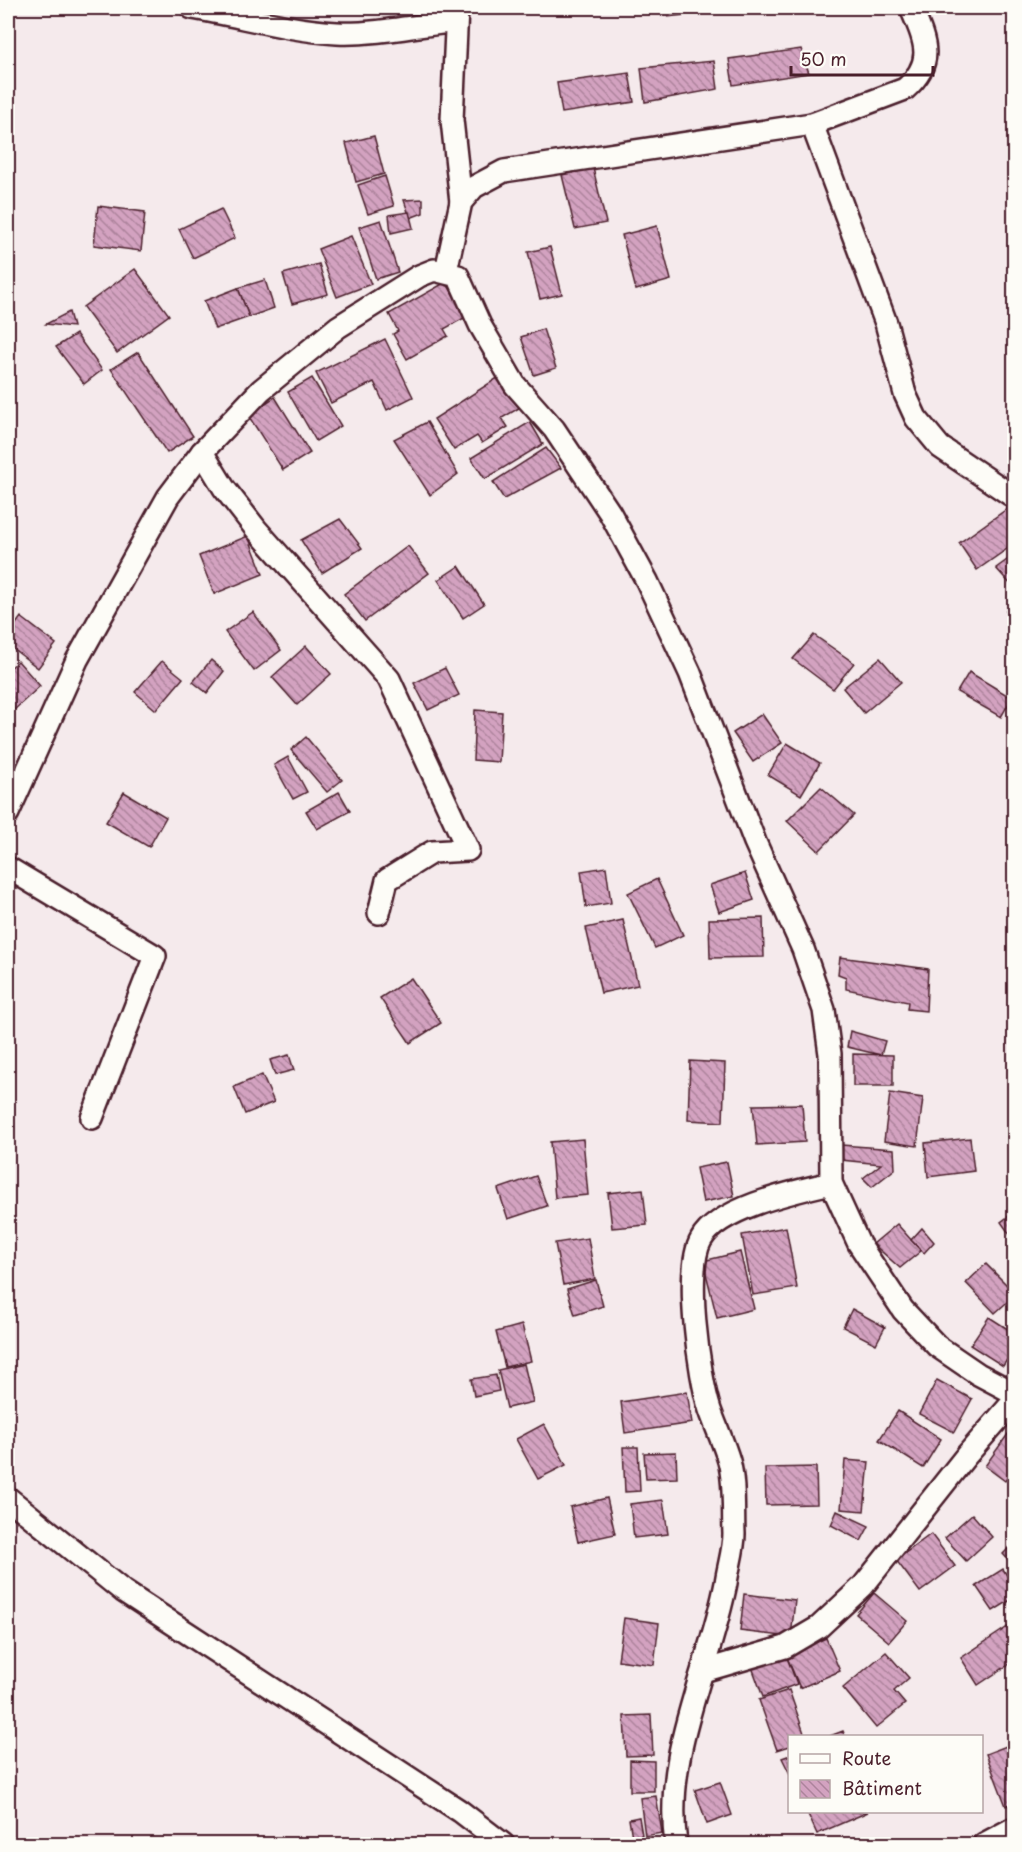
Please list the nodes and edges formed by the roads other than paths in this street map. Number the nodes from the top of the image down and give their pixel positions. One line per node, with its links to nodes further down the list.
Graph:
1 (192, 8): 3 (street)
2 (911, 8): 4 (street)
3 (456, 14): 5 (street)
4 (812, 124): 5 (street); 8 (street)
5 (461, 202): 6 (street)
6 (446, 271): 7 (street); 13 (street)
7 (202, 452): 9 (street); 11 (street)
8 (1014, 497)
9 (8, 813)
10 (8, 868): 12 (street)
11 (379, 913)
12 (92, 1118)
13 (831, 1183): 14 (street); 17 (street)
14 (1014, 1393)
15 (1014, 1401): 17 (street)
16 (8, 1498): 19 (street)
17 (703, 1671): 20 (street)
18 (1014, 1828): 21 (street)
19 (502, 1845)
20 (676, 1845)
21 (984, 1845)

